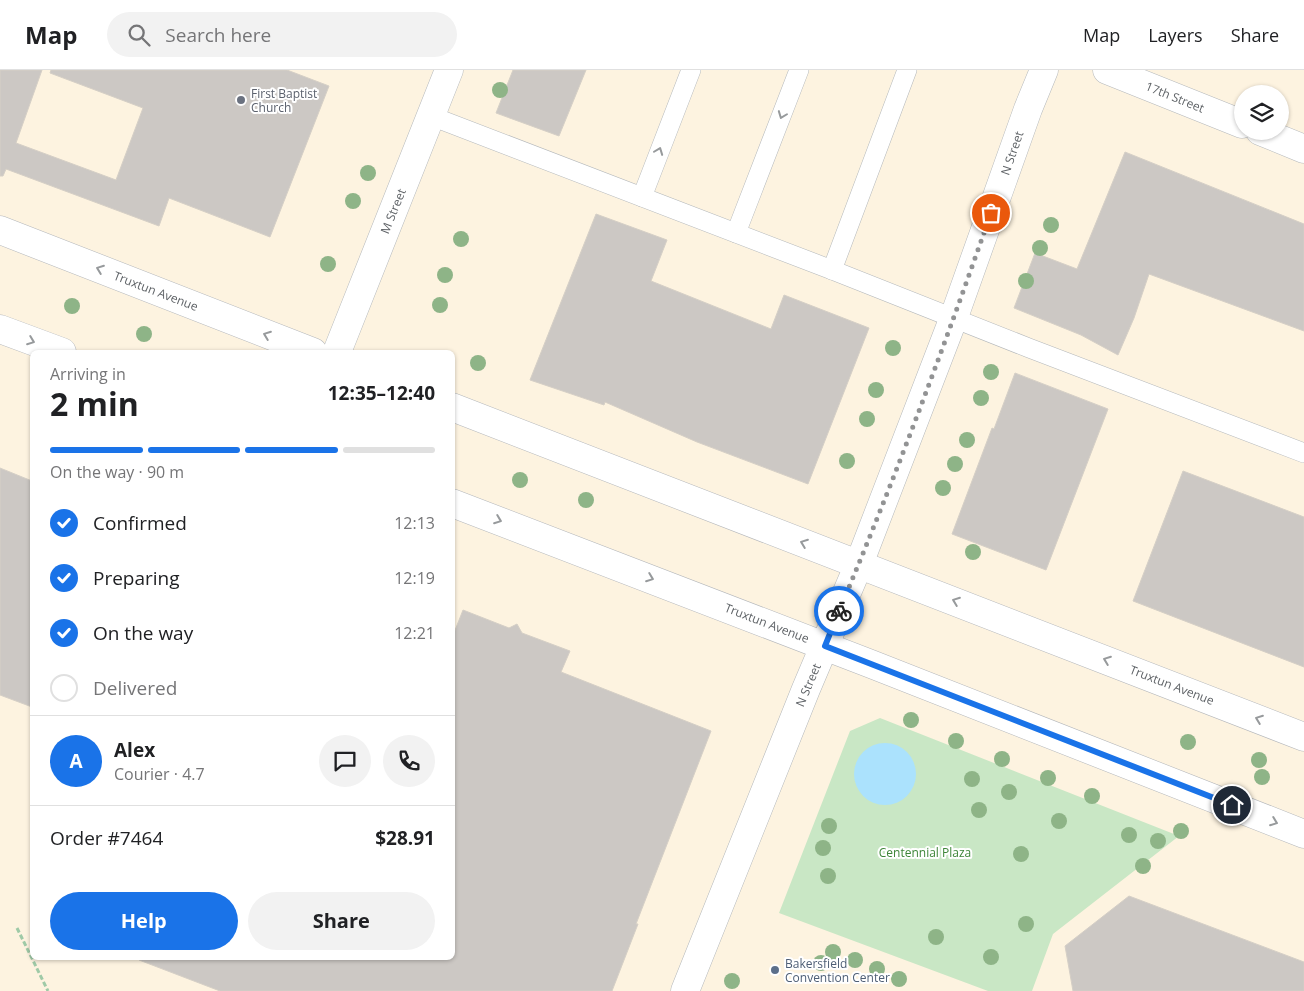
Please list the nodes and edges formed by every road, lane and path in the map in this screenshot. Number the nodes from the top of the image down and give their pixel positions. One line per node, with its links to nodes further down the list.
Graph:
1 (448, 70): 7 (main road, M Street)
2 (691, 70): 11 (lane, one-way to 2)
3 (799, 70): 13 (lane, one-way to 13)
4 (907, 70): 14 (lane)
5 (1044, 70): 15 (main road, N Street)
6 (1107, 70): 8 (main road, 17th Street)
7 (431, 116): 11 (lane); 19 (main road, M Street)
8 (1234, 121)
9 (1282, 140): 10 (main road)
10 (1304, 149)
11 (642, 197): 13 (lane)
12 (0, 230): 18 (main road, Truxtun Avenue, one-way to 12)
13 (736, 233): 14 (lane)
14 (832, 270): 15 (lane)
15 (954, 317): 21 (lane); 23 (main road, N Street)
16 (0, 329): 17 (main road, one-way to 17)
17 (57, 350)
18 (308, 350)
19 (338, 350)
20 (455, 408): 23 (main road, Truxtun Avenue, one-way to 20)
21 (1304, 453)
22 (455, 504): 24 (main road, Truxtun Avenue, one-way to 24)
23 (859, 564): 24 (main road, N Street); 25 (main road, Truxtun Avenue, one-way to 23)
24 (825, 646): 26 (main road, Truxtun Avenue, one-way to 26); 31 (main road, N Street)
25 (1304, 737)
26 (1304, 834)
27 (17, 928): 28 (path)
28 (30, 954)
29 (33, 960): 30 (path)
30 (48, 991)
31 (685, 991)

